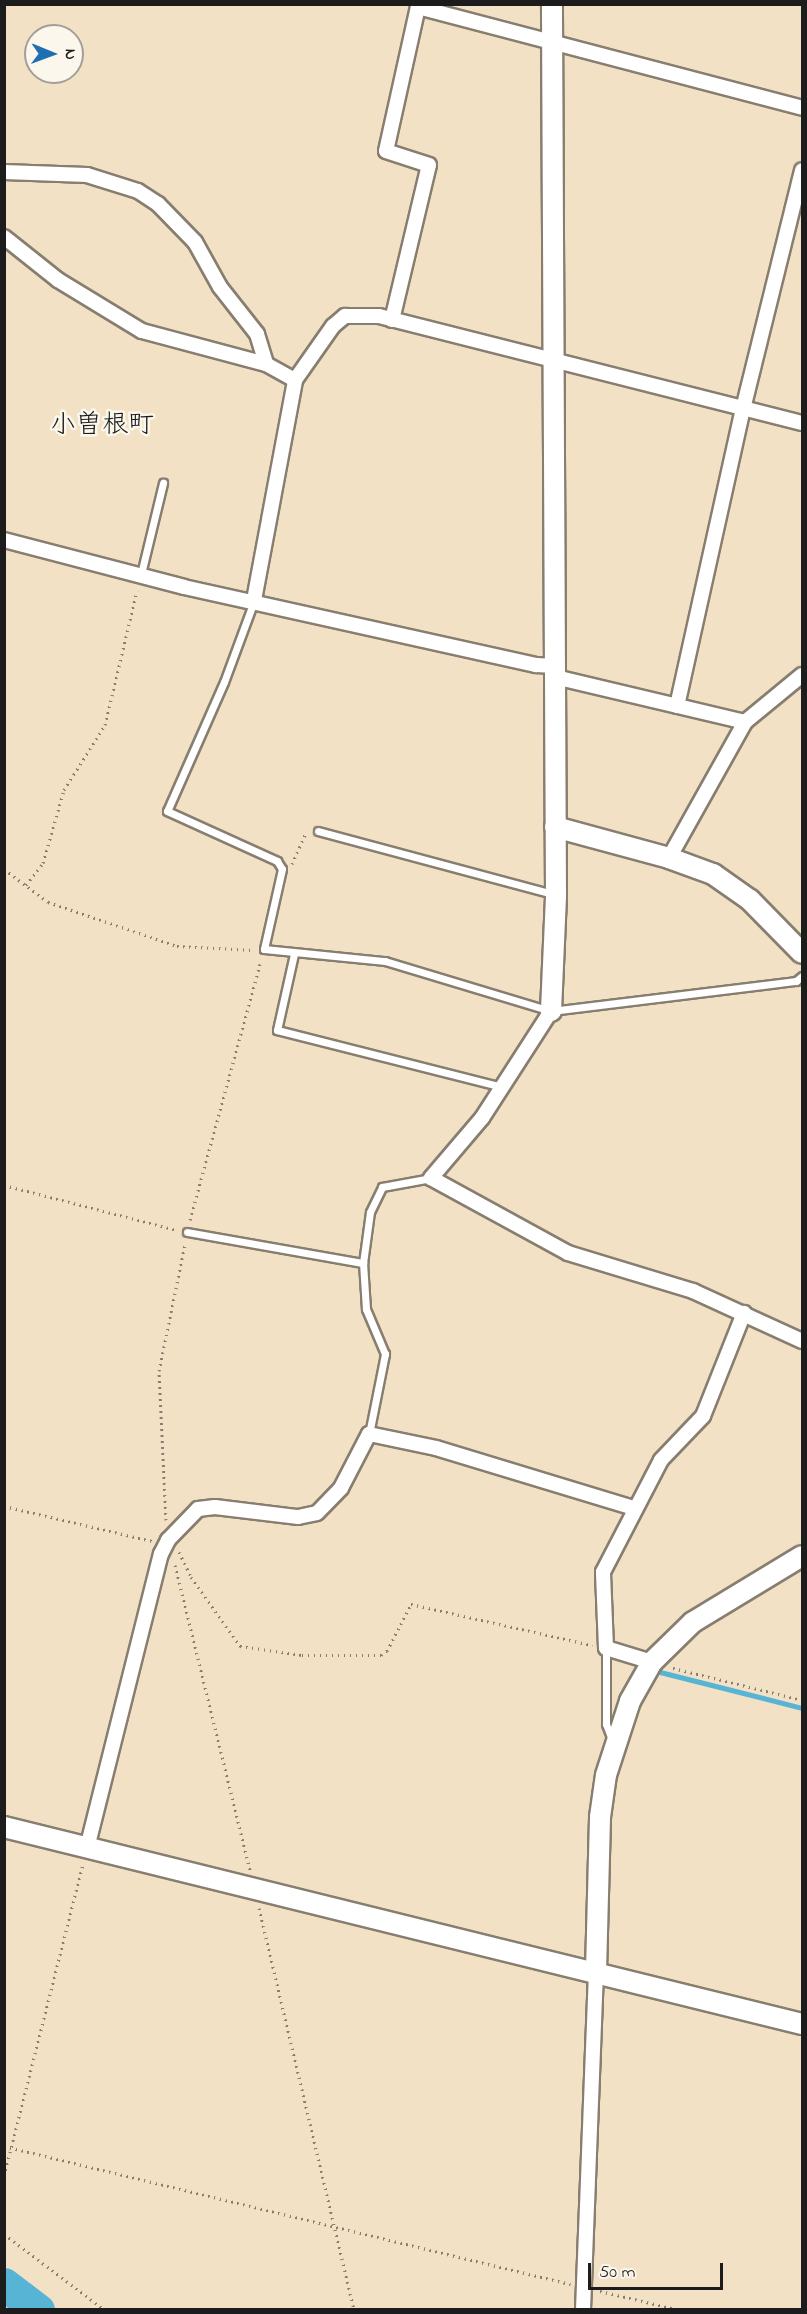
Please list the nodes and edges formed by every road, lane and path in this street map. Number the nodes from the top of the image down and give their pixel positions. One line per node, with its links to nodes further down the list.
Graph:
1 (552, 4): 2 (street)
2 (552, 42): 3 (street); 7 (street); 8 (street)
3 (802, 108)
4 (802, 170): 11 (street)
5 (4, 172): 9 (street)
6 (4, 237): 9 (street)
7 (392, 320): 8 (street); 10 (street)
8 (551, 362): 11 (street); 17 (street)
9 (267, 364): 10 (street)
10 (295, 380): 16 (street)
11 (743, 409): 12 (street); 19 (street)
12 (802, 423)
13 (163, 483): 15 (lane)
14 (4, 540): 15 (street)
15 (141, 574): 16 (street); 26 (path)
16 (254, 600): 17 (street); 24 (lane)
17 (555, 671): 19 (street); 21 (street)
18 (802, 675): 20 (street)
19 (677, 706): 20 (street)
20 (745, 722): 23 (street)
21 (555, 827): 23 (street); 27 (street)
22 (318, 831): 24 (path); 27 (lane)
23 (669, 858): 29 (street)
24 (282, 868): 28 (lane)
25 (4, 869): 26 (path)
26 (26, 885): 28 (path)
27 (556, 895): 32 (street)
28 (264, 950): 30 (lane); 36 (path)
29 (802, 953)
30 (294, 954): 32 (lane); 33 (lane)
31 (802, 976): 32 (lane)
32 (551, 1011): 33 (street)
33 (502, 1087): 34 (street)
34 (431, 1178): 37 (lane); 38 (street)
35 (4, 1185): 36 (path)
36 (187, 1232): 37 (lane); 43 (path)
37 (363, 1263): 40 (lane)
38 (744, 1313): 39 (street); 42 (street)
39 (802, 1341)
40 (369, 1434): 42 (street); 43 (street)
41 (4, 1506): 43 (path)
42 (634, 1508): 45 (street)
43 (168, 1540): 45 (path); 50 (street); 51 (path)
44 (802, 1556): 46 (street)
45 (606, 1648): 46 (street); 48 (lane)
46 (652, 1662): 47 (path); 48 (street)
47 (802, 1700)
48 (614, 1745): 52 (street)
49 (4, 1827): 50 (street)
50 (87, 1848): 51 (street); 55 (path)
51 (255, 1890): 52 (street); 57 (path)
52 (596, 1971): 53 (street); 59 (street)
53 (802, 2024)
54 (4, 2146): 55 (path)
55 (12, 2148): 56 (path); 57 (path)
56 (4, 2176)
57 (333, 2228): 59 (path); 61 (path)
58 (4, 2234): 60 (path)
59 (583, 2287): 62 (street); 63 (path)
60 (105, 2310)
61 (354, 2310)
62 (583, 2310)
63 (680, 2310)

